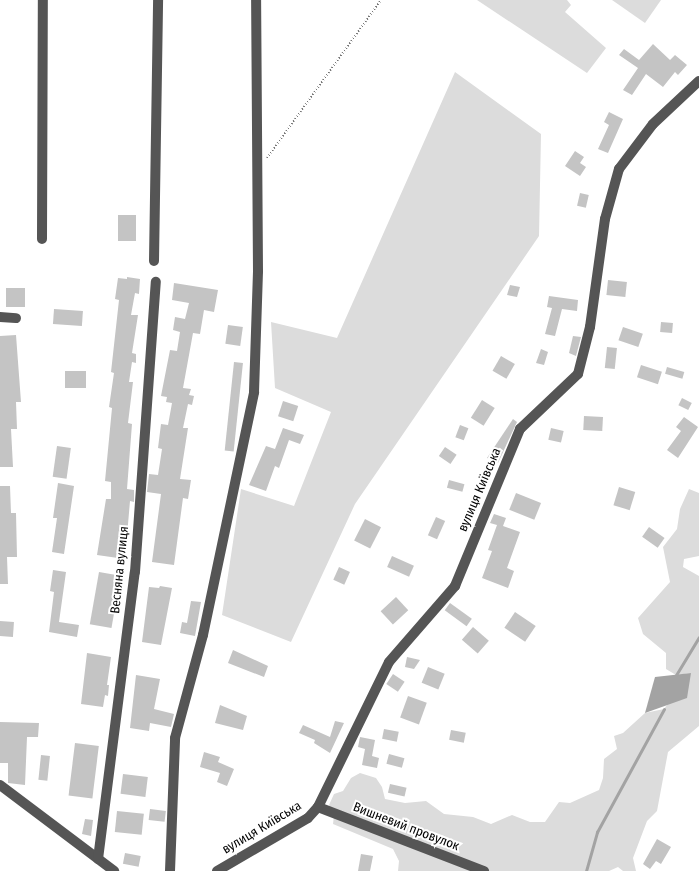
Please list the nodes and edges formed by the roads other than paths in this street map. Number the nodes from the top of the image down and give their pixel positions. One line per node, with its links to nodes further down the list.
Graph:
1 (43, 0): 5 (street)
2 (158, 0): 6 (street)
3 (256, 0): 14 (street)
4 (699, 81): 11 (street, вулиця Київська)
5 (42, 239)
6 (154, 261)
7 (156, 282): 12 (street, Весняна вулиця)
8 (0, 317): 9 (street)
9 (16, 318)
10 (0, 785): 12 (street)
11 (318, 807): 15 (street, вулиця Київська); 16 (street, Вишневий провулок)
12 (98, 859): 13 (street)
13 (114, 871)
14 (170, 871)
15 (217, 871)
16 (484, 871)

